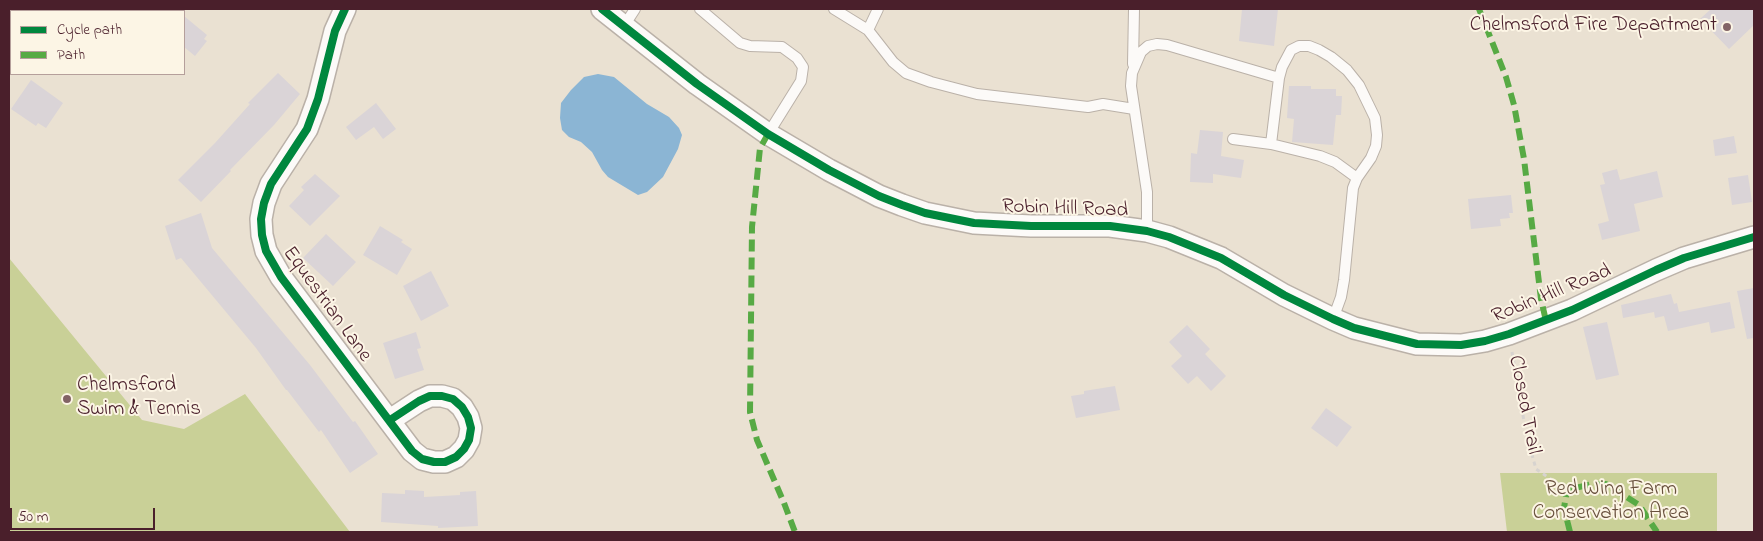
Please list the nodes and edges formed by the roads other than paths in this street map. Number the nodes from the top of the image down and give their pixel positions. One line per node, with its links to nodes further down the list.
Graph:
1 (345, 9): 19 (street, Equestrian Lane)
2 (602, 9): 7 (street, Robin Hill Road)
3 (700, 9): 12 (lane)
4 (834, 9): 8 (lane)
5 (878, 9): 8 (lane)
6 (1134, 9): 9 (lane)
7 (629, 17): 12 (street, Robin Hill Road)
8 (868, 30): 11 (lane)
9 (1132, 73): 10 (lane); 11 (lane)
10 (1279, 78): 14 (lane); 15 (lane)
11 (1134, 109): 16 (lane)
12 (768, 134): 16 (street, Robin Hill Road)
13 (1233, 139): 14 (lane)
14 (1271, 144): 15 (lane)
15 (1357, 178): 18 (lane)
16 (1147, 231): 18 (street, Robin Hill Road)
17 (1754, 237): 18 (street, Robin Hill Road)
18 (1333, 319)
19 (390, 420)

